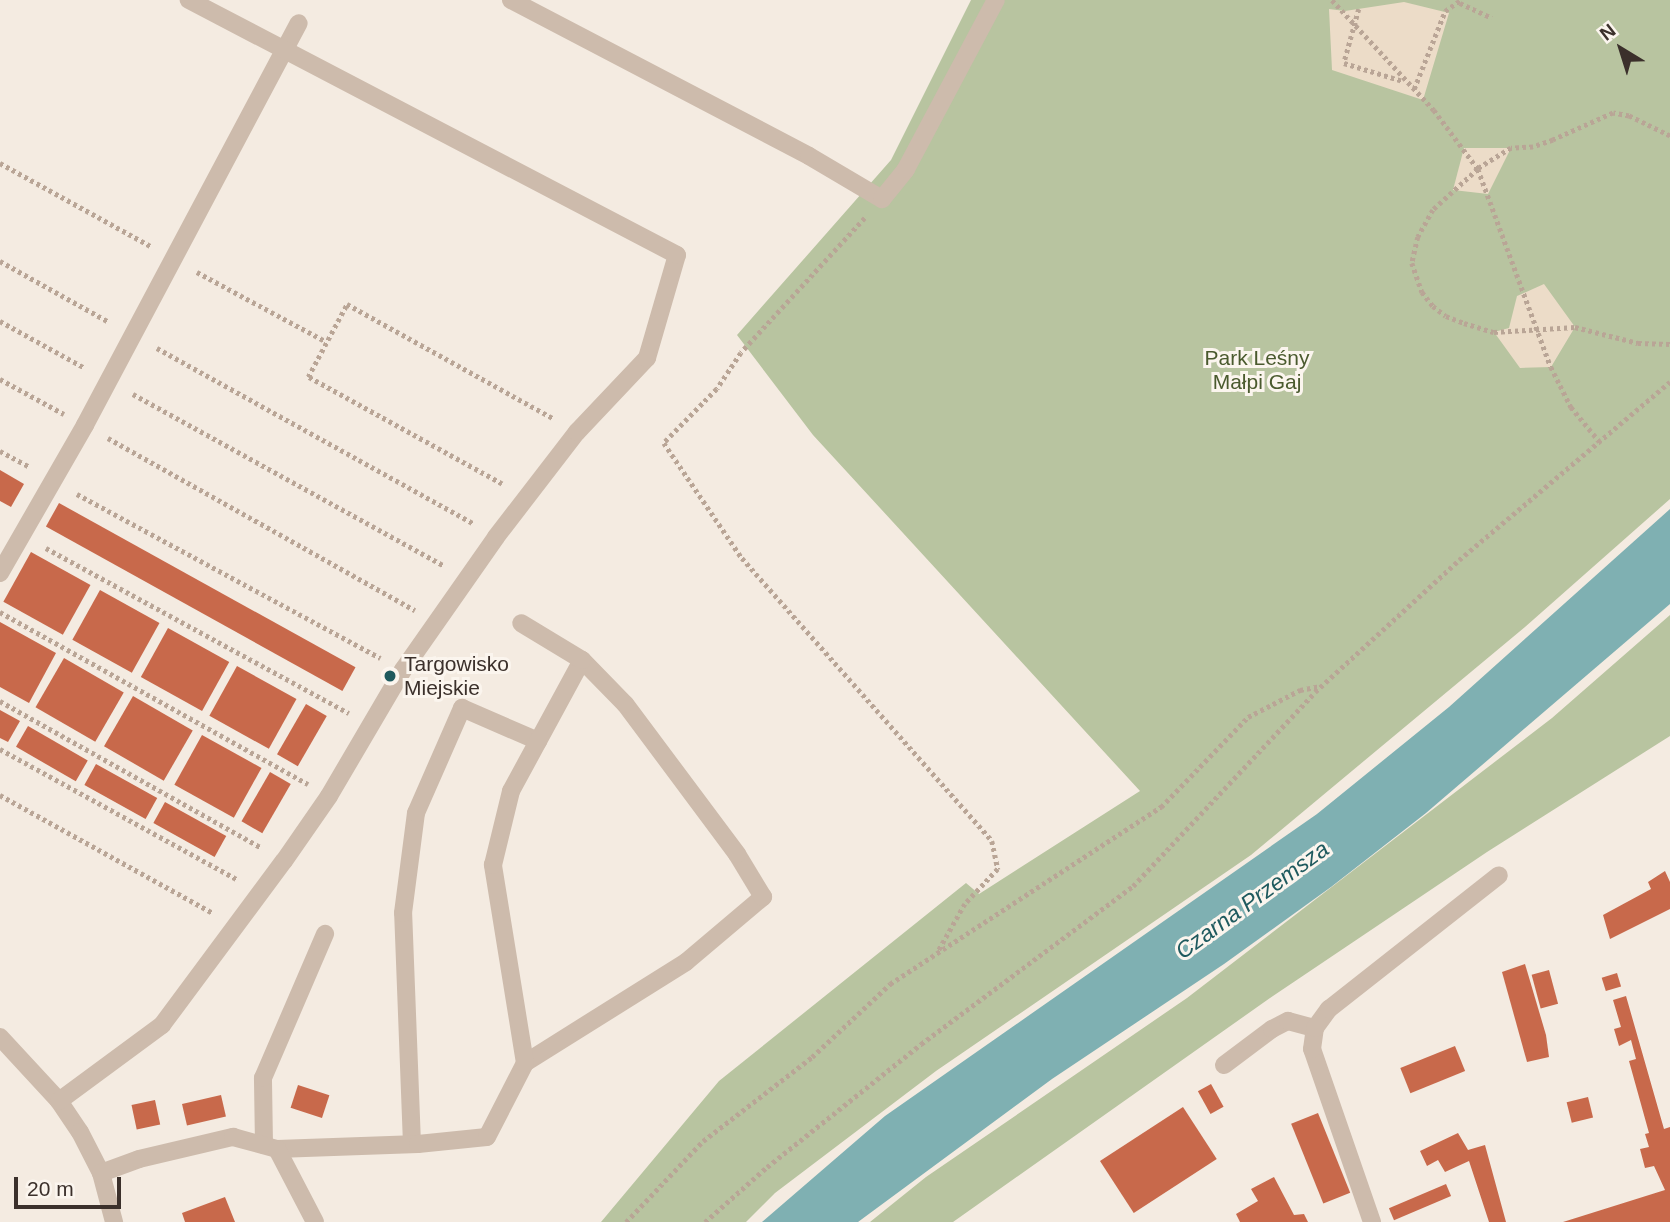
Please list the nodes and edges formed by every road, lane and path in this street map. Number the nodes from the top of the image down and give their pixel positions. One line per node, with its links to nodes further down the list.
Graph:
1 (189, 0): 10 (lane)
2 (511, 0): 15 (lane)
3 (996, 0): 15 (lane)
4 (1332, 0): 9 (path)
5 (1461, 1): 7 (path); 12 (path)
6 (1359, 9): 9 (path)
7 (1492, 18)
8 (299, 23): 10 (lane)
9 (1355, 23): 11 (path); 11 (path)
10 (284, 50): 19 (lane); 25 (lane)
11 (1406, 83): 12 (path)
12 (1414, 90): 14 (path)
13 (1670, 136): 14 (path)
14 (1478, 169): 18 (path); 18 (path)
15 (882, 199): 51 (path)
16 (0, 261): 19 (path)
17 (0, 321): 22 (path)
18 (1538, 330): 20 (path); 26 (path)
19 (132, 335): 22 (lane); 31 (path)
20 (1670, 344)
21 (0, 379): 24 (path)
22 (109, 381): 24 (lane); 33 (path)
23 (1670, 382): 26 (path)
24 (85, 425): 28 (lane); 35 (path)
25 (577, 432): 29 (lane); 29 (path)
26 (1600, 442): 39 (path)
27 (0, 451): 28 (path)
28 (53, 481): 30 (lane); 38 (path)
29 (528, 498): 31 (lane)
30 (21, 534): 32 (lane); 41 (path)
31 (496, 537): 33 (lane)
32 (0, 573)
33 (467, 578): 35 (lane)
34 (0, 612): 45 (path)
35 (435, 621): 38 (lane)
36 (521, 623): 37 (lane)
37 (582, 660): 42 (lane); 54 (lane)
38 (403, 670): 41 (lane)
39 (1321, 686): 51 (path); 63 (path)
40 (0, 701): 46 (path)
41 (370, 725): 45 (lane)
42 (538, 741): 54 (lane); 57 (lane)
43 (0, 749): 48 (path)
44 (0, 794): 49 (path)
45 (329, 796): 46 (lane)
46 (284, 860): 48 (lane)
47 (1499, 875): 52 (lane)
48 (261, 892): 49 (lane)
49 (236, 925): 56 (lane)
50 (325, 934): 58 (lane)
51 (939, 950): 62 (path)
52 (1315, 1028): 55 (lane); 64 (lane)
53 (0, 1037): 56 (lane)
54 (525, 1063): 57 (lane)
55 (1224, 1065)
56 (59, 1101): 59 (lane)
57 (412, 1144): 58 (lane)
58 (271, 1147): 59 (lane); 61 (lane)
59 (100, 1173): 60 (lane)
60 (114, 1222)
61 (315, 1222)
62 (626, 1222)
63 (705, 1222)
64 (1372, 1222)

